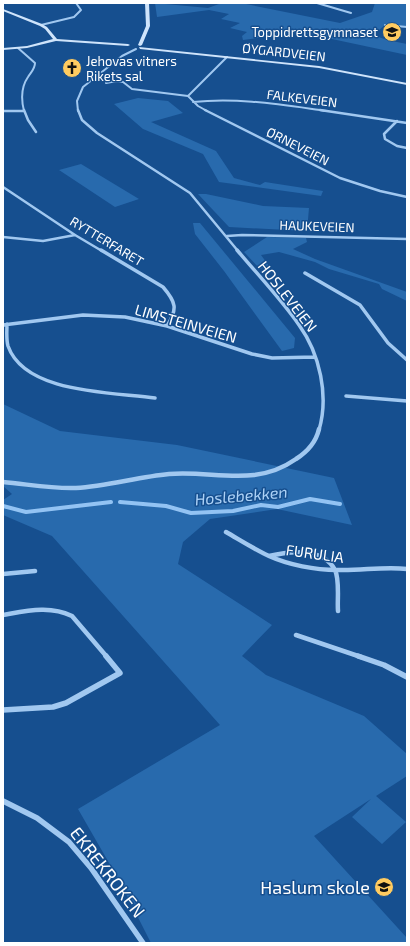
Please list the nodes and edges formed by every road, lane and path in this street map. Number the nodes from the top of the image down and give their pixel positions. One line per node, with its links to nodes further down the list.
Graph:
1 (76, 3): 6 (street)
2 (147, 3): 10 (street)
3 (317, 3): 5 (street)
4 (3, 10): 6 (street)
5 (351, 13)
6 (41, 25): 9 (street)
7 (385, 25): 8 (street)
8 (407, 27)
9 (50, 33): 11 (street); 12 (street)
10 (143, 38): 13 (street, HOSLEVEIEN); 14 (street)
11 (50, 40): 12 (street); 16 (street)
12 (56, 40): 13 (street)
13 (128, 46): 14 (street, ØYGARDVEIEN); 17 (street, HOSLEVEIEN)
14 (139, 47): 17 (street, HOSLEVEIEN); 18 (street, ØYGARDVEIEN)
15 (3, 48): 16 (street)
16 (18, 48): 24 (street)
17 (122, 56): 32 (street, HOSLEVEIEN)
18 (227, 57): 20 (street, ØYGARDVEIEN); 21 (street)
19 (106, 83): 21 (street)
20 (407, 84)
21 (188, 96): 22 (street, ØRNEVEIEN)
22 (193, 102): 25 (street, FALKEVEIEN); 30 (street, ØRNEVEIEN)
23 (3, 111): 24 (street)
24 (23, 111): 27 (street)
25 (396, 121): 26 (street, FALKEVEIEN); 28 (street)
26 (407, 123)
27 (36, 132)
28 (407, 148)
29 (3, 188): 31 (street, RYTTERFARET)
30 (407, 198)
31 (75, 235): 33 (street); 37 (street, RYTTERFARET)
32 (227, 236): 34 (street, HAUKEVEIEN); 38 (street, HOSLEVEIEN)
33 (3, 237)
34 (407, 239)
35 (305, 273): 39 (street)
36 (5, 324): 37 (street, LIMSTEINVEIEN); 41 (street)
37 (167, 326): 38 (street, LIMSTEINVEIEN)
38 (315, 357): 43 (street, HOSLEVEIEN)
39 (407, 360)
40 (346, 396): 42 (street)
41 (155, 398)
42 (407, 401)
43 (3, 482)
44 (226, 532): 45 (street, FURULIA)
45 (269, 556): 47 (street, FURULIA); 47 (street)
46 (407, 569): 47 (street, FURULIA)
47 (335, 570): 50 (street)
48 (35, 571): 49 (street)
49 (3, 574)
50 (338, 611)
51 (3, 615): 54 (street)
52 (296, 635): 53 (street)
53 (407, 677)
54 (3, 710)
55 (3, 801): 56 (street, EKREKROKEN)
56 (143, 943)

